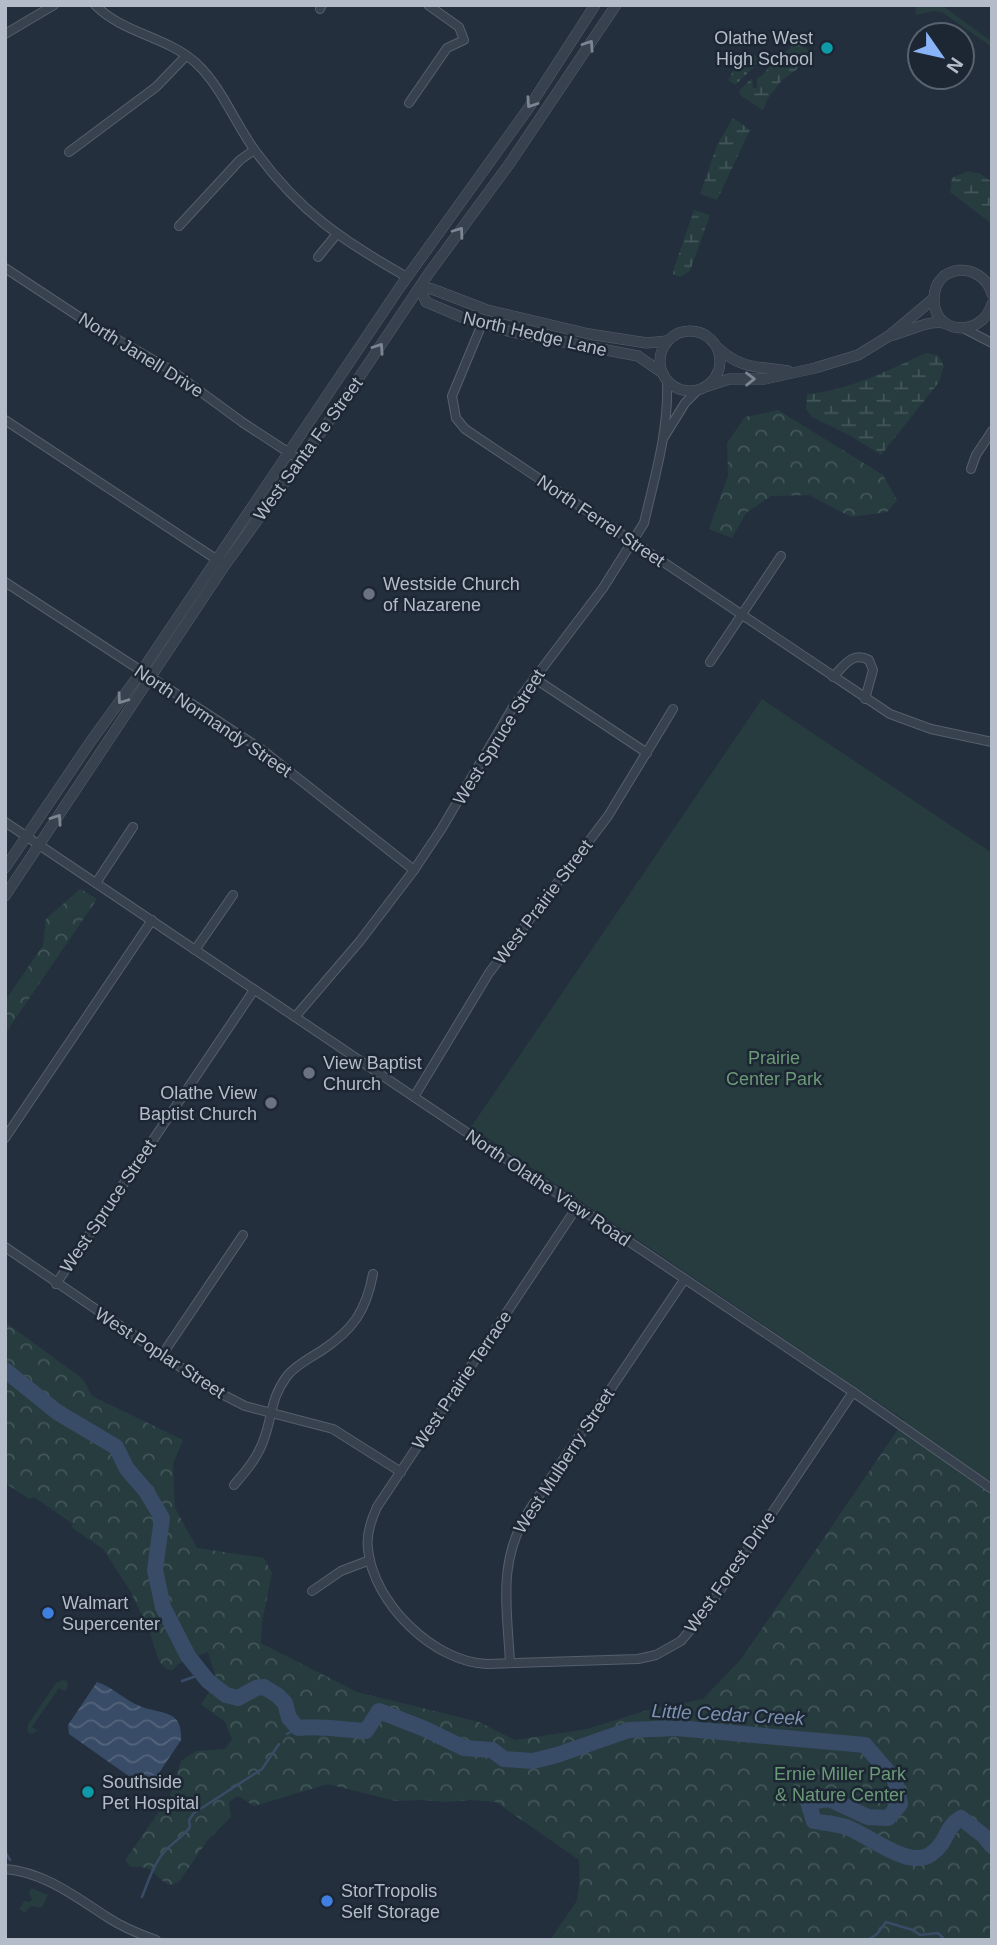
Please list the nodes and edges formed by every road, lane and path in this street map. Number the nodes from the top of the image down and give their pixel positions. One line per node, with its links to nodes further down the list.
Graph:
1 (54, 5): 6 (street)
2 (95, 5): 7 (street)
3 (428, 5): 8 (street)
4 (596, 5): 16 (street, West Santa Fe Street, one-way to 16)
5 (616, 5): 18 (street, West Santa Fe Street, one-way to 5)
6 (5, 34)
7 (186, 56): 9 (street); 10 (street)
8 (409, 103)
9 (254, 150): 11 (street); 12 (street)
10 (69, 152)
11 (178, 226)
12 (337, 235): 13 (street); 16 (street)
13 (318, 257)
14 (5, 268): 37 (street, North Janell Drive)
15 (980, 275): 17 (street); 19 (street); 20 (street)
16 (407, 277): 18 (street); 37 (street, West Santa Fe Street)
17 (992, 279)
18 (420, 288): 22 (street, North Hedge Lane); 26 (street, North Hedge Lane); 38 (street, West Santa Fe Street, one-way to 18)
19 (992, 294)
20 (933, 299): 23 (street); 25 (street)
21 (991, 312): 24 (street)
22 (482, 324): 30 (street, North Hedge Lane); 40 (street, North Ferrel Street)
23 (947, 324): 24 (street); 25 (street)
24 (962, 328): 27 (street)
25 (889, 336): 29 (street)
26 (667, 341): 28 (street); 30 (street)
27 (992, 342)
28 (716, 345): 29 (street); 32 (street)
29 (792, 371): 32 (street, one-way to 29)
30 (661, 372): 31 (street)
31 (667, 382): 33 (street); 36 (street, West Spruce Street)
32 (708, 386): 33 (street)
33 (697, 391): 36 (street, West Spruce Street)
34 (5, 420): 42 (street)
35 (992, 431): 39 (street)
36 (664, 437): 40 (street, West Spruce Street)
37 (289, 453): 38 (street, North Janell Drive); 42 (street, West Santa Fe Street)
38 (300, 460): 42 (street, West Santa Fe Street)
39 (971, 469)
40 (633, 543): 44 (street, North Ferrel Street); 48 (street, West Spruce Street)
41 (781, 556): 44 (street)
42 (220, 562): 46 (street, West Santa Fe Street)
43 (5, 582): 46 (street, North Normandy Street)
44 (742, 615): 45 (street); 47 (street, North Ferrel Street)
45 (710, 662)
46 (145, 675): 55 (street, West Santa Fe Street, one-way to 55); 56 (street, West Santa Fe Street, one-way to 46); 58 (street, North Normandy Street)
47 (833, 677): 49 (street, North Ferrel Street); 49 (street)
48 (534, 678): 52 (street); 58 (street, West Spruce Street)
49 (865, 699): 51 (street, North Ferrel Street)
50 (673, 709): 52 (street, West Prairie Street)
51 (992, 742)
52 (647, 753): 66 (street, West Prairie Street)
53 (5, 822): 55 (street, North Olathe View Road)
54 (133, 827): 59 (street)
55 (27, 836): 56 (street, North Olathe View Road); 57 (street, West Santa Fe Street)
56 (40, 845): 59 (street, North Olathe View Road); 61 (street, West Santa Fe Street)
57 (5, 868)
58 (414, 870): 65 (street, West Spruce Street)
59 (96, 883): 62 (street, North Olathe View Road)
60 (233, 895): 63 (street)
61 (5, 896)
62 (152, 920): 63 (street, North Olathe View Road); 67 (street)
63 (195, 950): 64 (street, North Olathe View Road)
64 (254, 990): 65 (street, North Olathe View Road); 73 (street, West Spruce Street)
65 (295, 1017): 66 (street, North Olathe View Road)
66 (414, 1097): 68 (street, North Olathe View Road)
67 (5, 1138)
68 (577, 1207): 72 (street, North Olathe View Road); 77 (street, West Prairie Terrace)
69 (243, 1235): 74 (street)
70 (5, 1247): 73 (street, West Poplar Street)
71 (373, 1274): 76 (street)
72 (684, 1280): 75 (street, North Olathe View Road); 82 (street, West Mulberry Street)
73 (56, 1284): 74 (street, West Poplar Street)
74 (162, 1355): 76 (street, West Poplar Street)
75 (853, 1392): 79 (street, North Olathe View Road); 82 (street, West Forest Drive)
76 (269, 1411): 77 (street, West Poplar Street); 78 (street)
77 (401, 1472): 80 (street, West Prairie Terrace)
78 (234, 1485)
79 (992, 1489)
80 (370, 1560): 81 (street); 82 (street, West Prairie Terrace)
81 (312, 1591)
82 (510, 1662)
83 (5, 1869): 84 (street)
84 (156, 1940)

